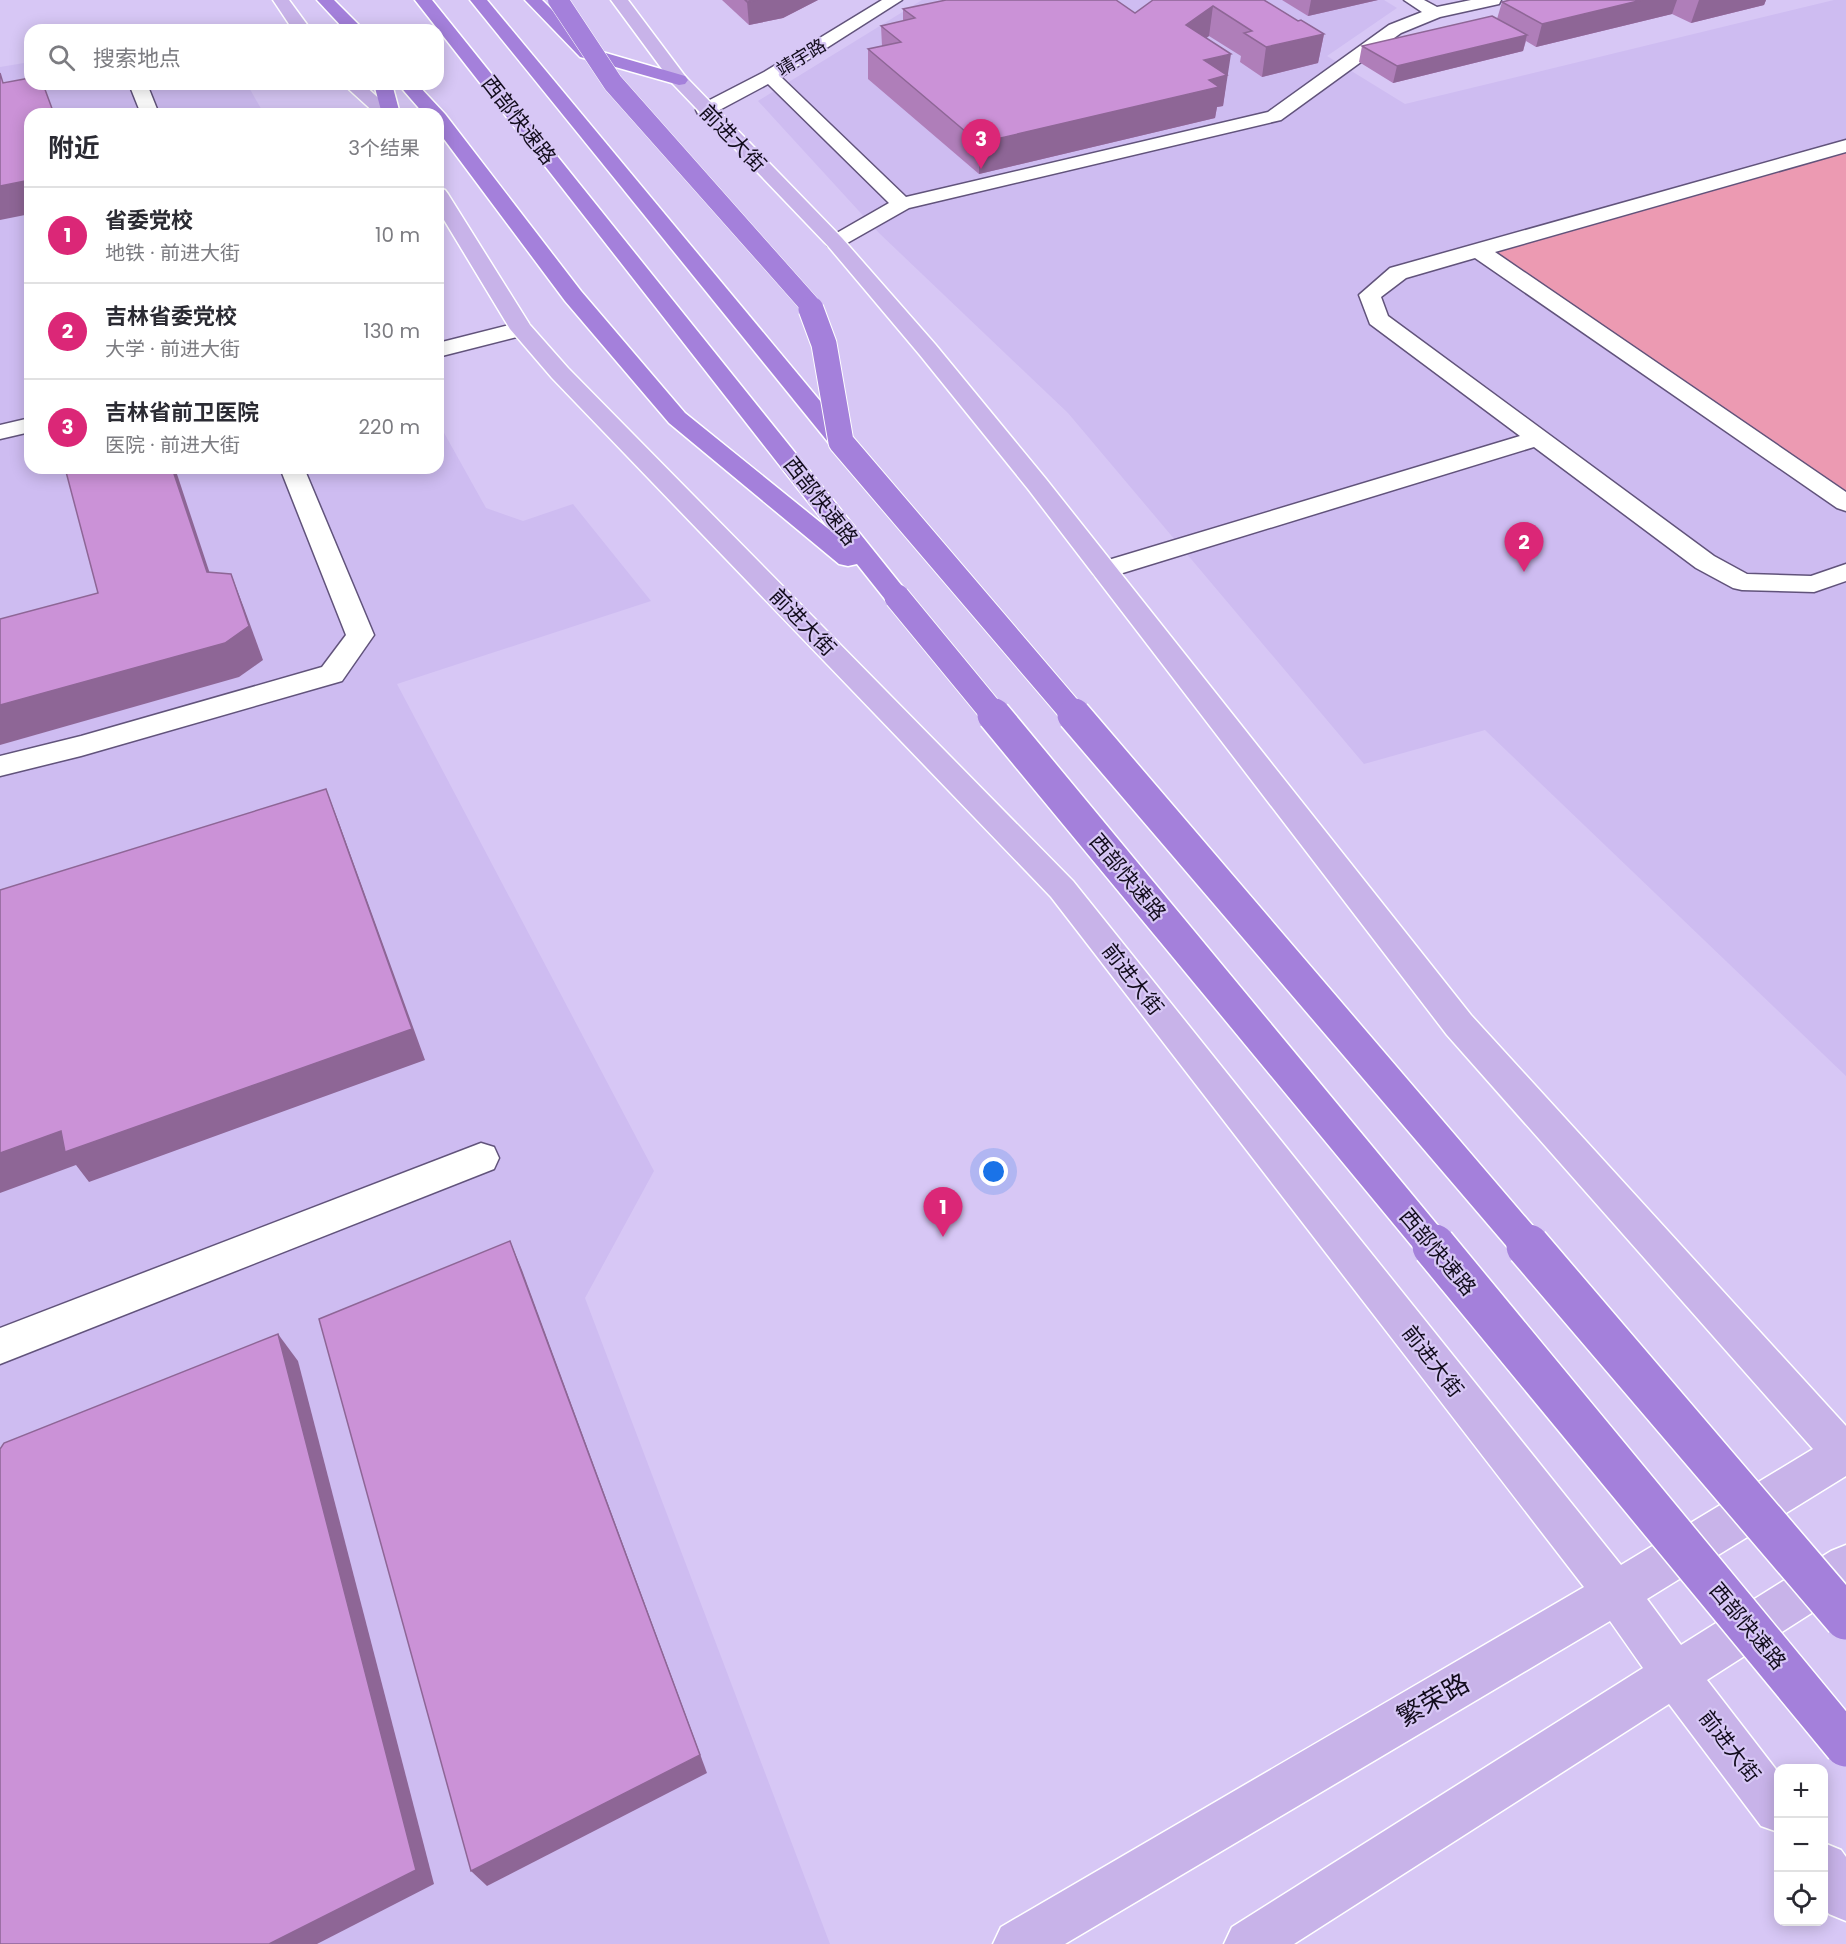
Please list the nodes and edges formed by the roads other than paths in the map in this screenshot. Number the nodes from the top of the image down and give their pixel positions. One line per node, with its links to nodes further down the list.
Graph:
1 (281, 0): 12 (main road)
2 (325, 0): 13 (highway)
3 (423, 0): 14 (highway, 西部快速路)
4 (478, 0): 38 (highway, 西部快速路)
5 (533, 0): 17 (highway)
6 (558, 0): 38 (highway, bridge)
7 (619, 0): 17 (main road, 前进大街)
8 (894, 0): 16 (street, 靖宇路)
9 (1412, 0): 11 (street)
10 (1493, 0): 11 (street)
11 (1435, 13): 30 (street)
12 (298, 24)
13 (359, 24)
14 (442, 24)
15 (444, 26): 43 (highway, 西部快速路)
16 (770, 76): 26 (street, 靖宇路); 30 (street)
17 (679, 80): 26 (main road, 前进大街)
18 (140, 90): 22 (street)
19 (359, 90): 23 (main road)
20 (384, 90): 24 (highway)
21 (412, 90): 25 (highway)
22 (148, 108)
23 (382, 108)
24 (388, 108)
25 (429, 108)
26 (705, 110): 31 (main road, 前进大街)
27 (444, 126): 43 (highway)
28 (1846, 146): 32 (street)
29 (444, 204): 33 (main road, 前进大街)
30 (902, 204): 31 (street)
31 (835, 242): 41 (main road, 前进大街)
32 (1478, 250): 37 (street); 40 (street)
33 (521, 329): 34 (street); 49 (main road, 前进大街)
34 (444, 349)
35 (24, 426): 36 (street)
36 (0, 432)
37 (1538, 438): 41 (street); 42 (street)
38 (841, 442): 50 (highway, 西部快速路, bridge)
39 (294, 474): 44 (street)
40 (1846, 503)
41 (1104, 570): 47 (main road, 前进大街)
42 (1846, 572)
43 (897, 597): 52 (highway, 西部快速路, bridge)
44 (0, 766)
45 (481, 1158): 46 (street)
46 (0, 1346)
47 (1845, 1454): 49 (main road, 繁荣路)
48 (1846, 1566): 51 (main road)
49 (1616, 1593): 51 (main road, 前进大街); 56 (main road, 繁荣路)
50 (1846, 1618)
51 (1675, 1675): 53 (main road, 前进大街); 57 (main road)
52 (1846, 1745)
53 (1774, 1803)
54 (1827, 1872): 55 (main road)
55 (1846, 1897)
56 (1018, 1944)
57 (1249, 1944)

